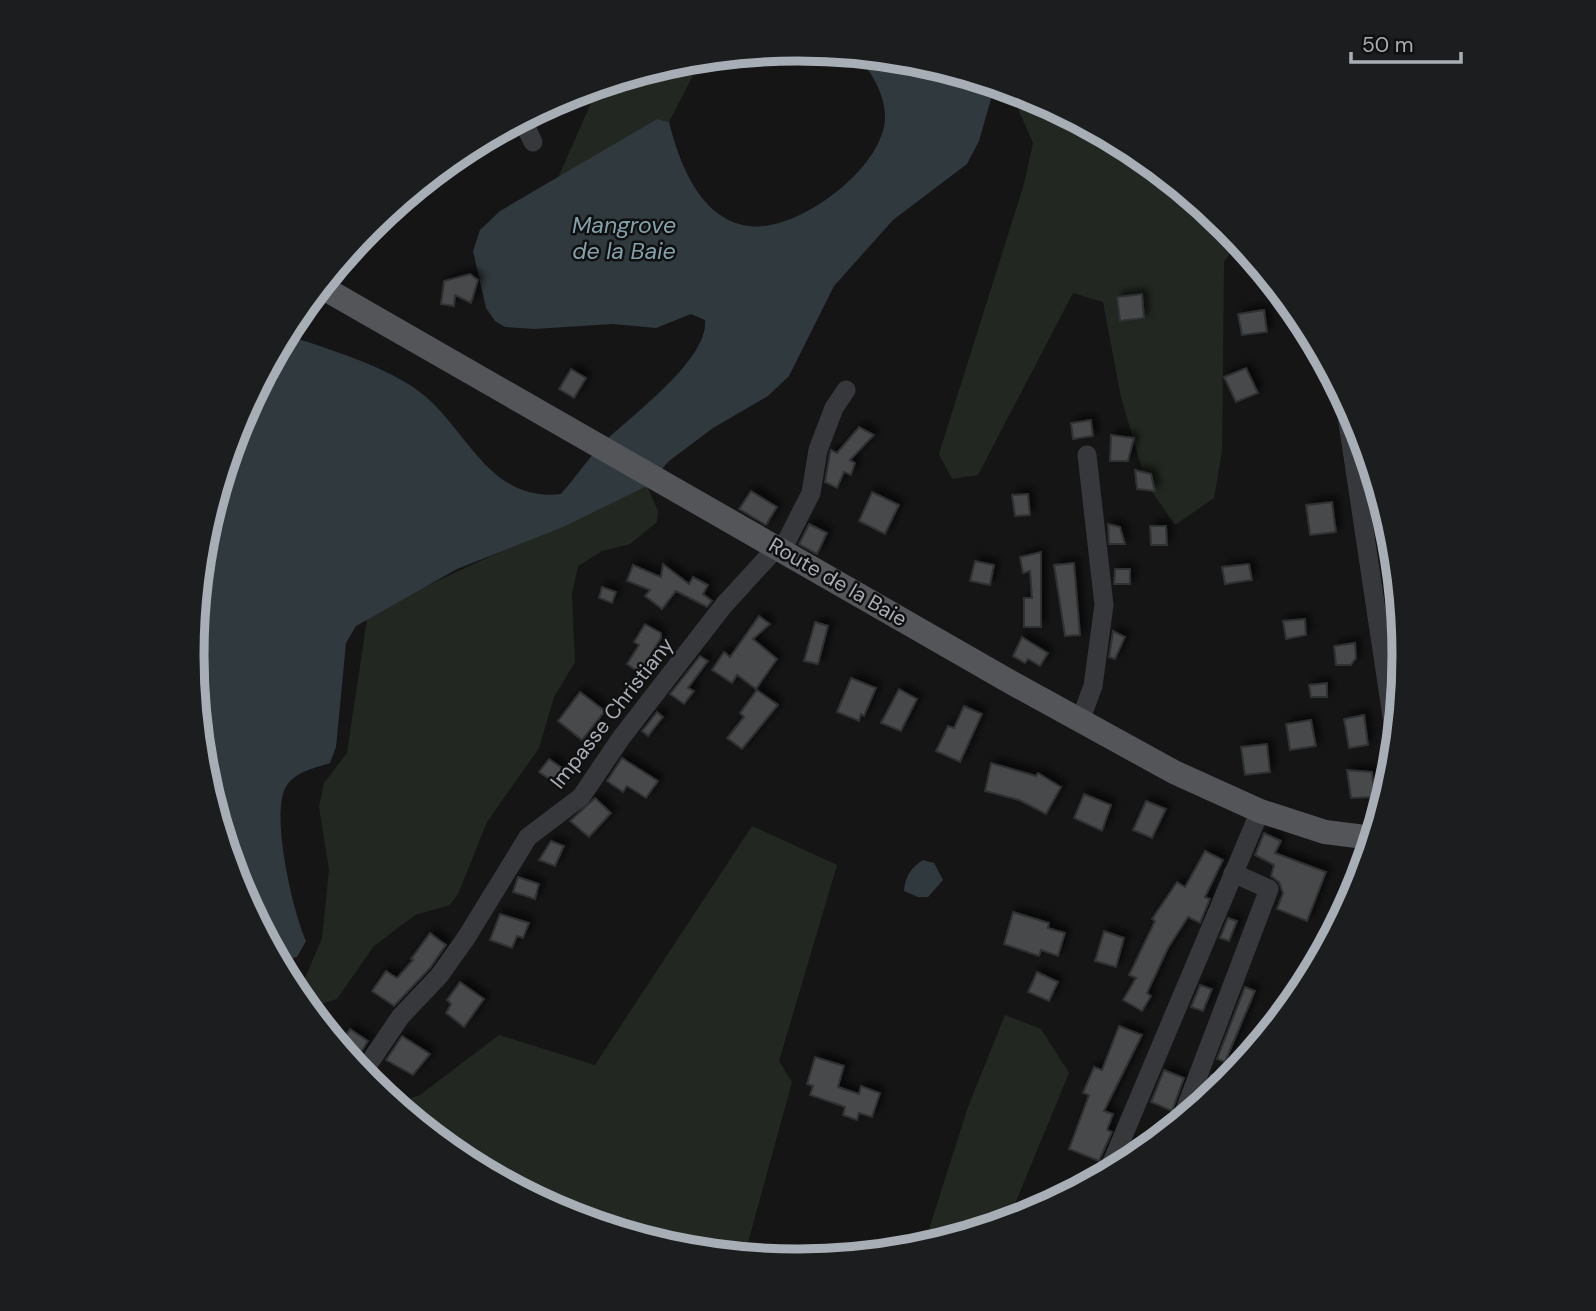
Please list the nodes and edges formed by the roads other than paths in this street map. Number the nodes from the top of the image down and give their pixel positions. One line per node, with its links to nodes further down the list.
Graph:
1 (526, 128): 2 (street)
2 (533, 142)
3 (329, 291): 7 (main road, Route de la Baie)
4 (846, 390): 7 (street, Impasse Christiany)
5 (1350, 436): 8 (street)
6 (1087, 455): 9 (street)
7 (779, 548): 9 (main road, Route de la Baie); 13 (street, Impasse Christiany)
8 (1390, 703)
9 (1080, 721): 10 (main road, Route de la Baie)
10 (1260, 811): 11 (main road, Route de la Baie); 12 (street)
11 (1364, 837)
12 (1233, 873): 14 (street); 15 (street)
13 (368, 1065)
14 (1187, 1104)
15 (1115, 1158)

